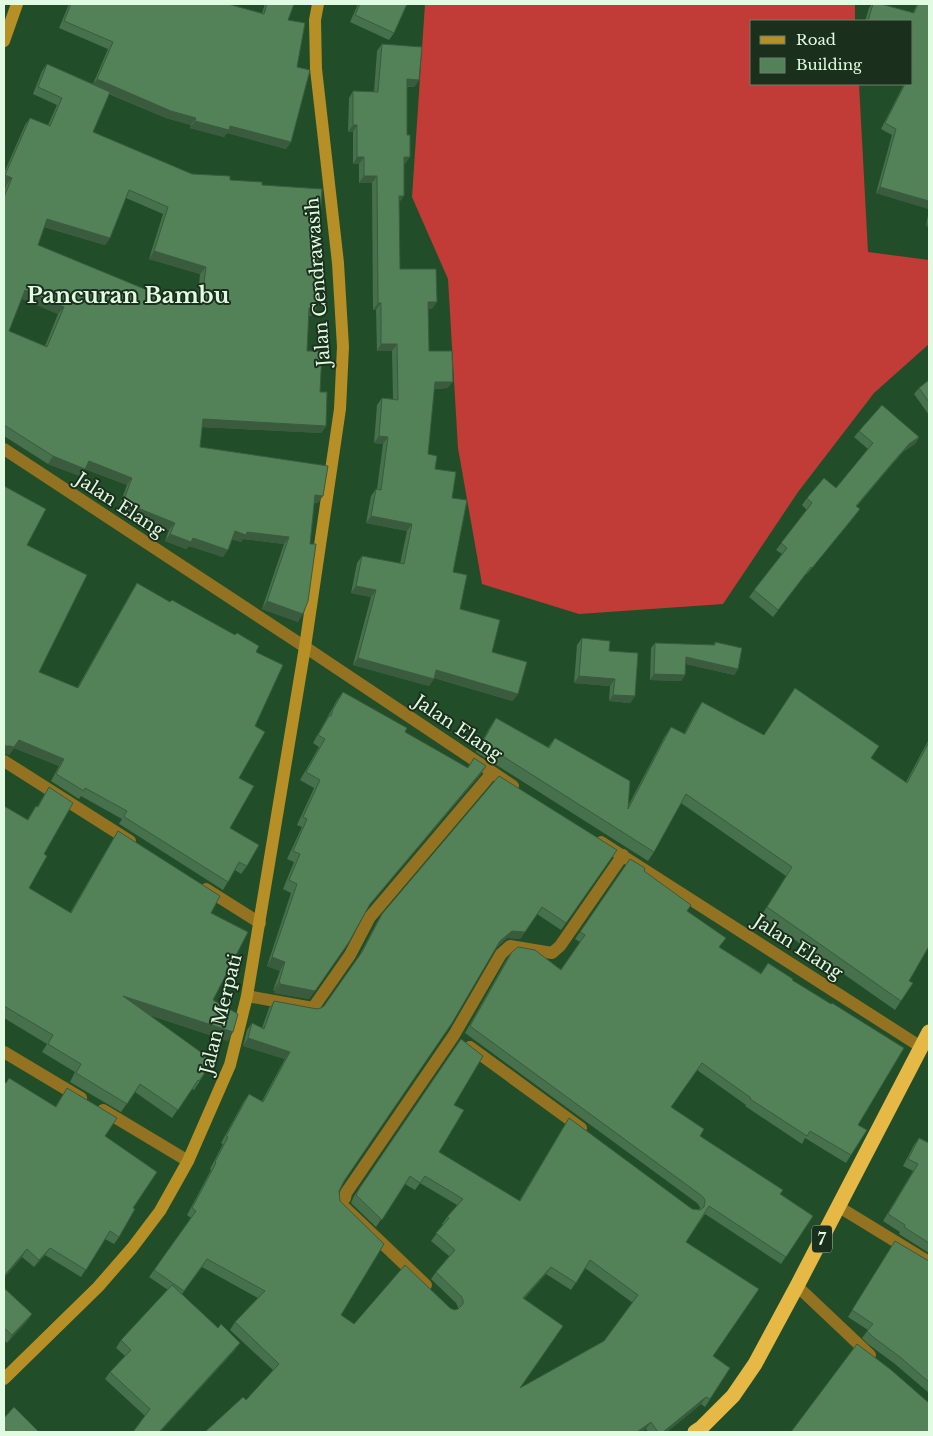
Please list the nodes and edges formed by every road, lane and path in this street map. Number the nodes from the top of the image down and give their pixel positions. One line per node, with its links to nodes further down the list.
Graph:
1 (18, 4): 3 (street)
2 (318, 4): 5 (street, Jalan Cendrawasih)
3 (4, 42)
4 (4, 449): 5 (street, Jalan Elang)
5 (305, 646): 7 (street, Jalan Elang); 13 (street, Jalan Merpati)
6 (4, 761): 10 (street)
7 (492, 773): 8 (street, Jalan Elang); 14 (street)
8 (525, 794)
9 (590, 835): 11 (street, Jalan Elang)
10 (144, 850)
11 (623, 855): 16 (street); 17 (street, Jalan Elang)
12 (194, 881): 13 (street)
13 (260, 923): 14 (street, Jalan Merpati)
14 (247, 996): 20 (street, Jalan Merpati)
15 (929, 1032): 17 (highway, 7)
16 (454, 1035): 19 (street); 24 (street)
17 (921, 1048): 21 (highway, 7)
18 (4, 1052): 20 (street)
19 (589, 1134)
20 (188, 1161): 26 (street, Jalan Merpati)
21 (838, 1207): 22 (street); 23 (highway, 7)
22 (929, 1262)
23 (797, 1286): 25 (street); 27 (highway, 7)
24 (436, 1296)
25 (877, 1360)
26 (4, 1379)
27 (695, 1432)

